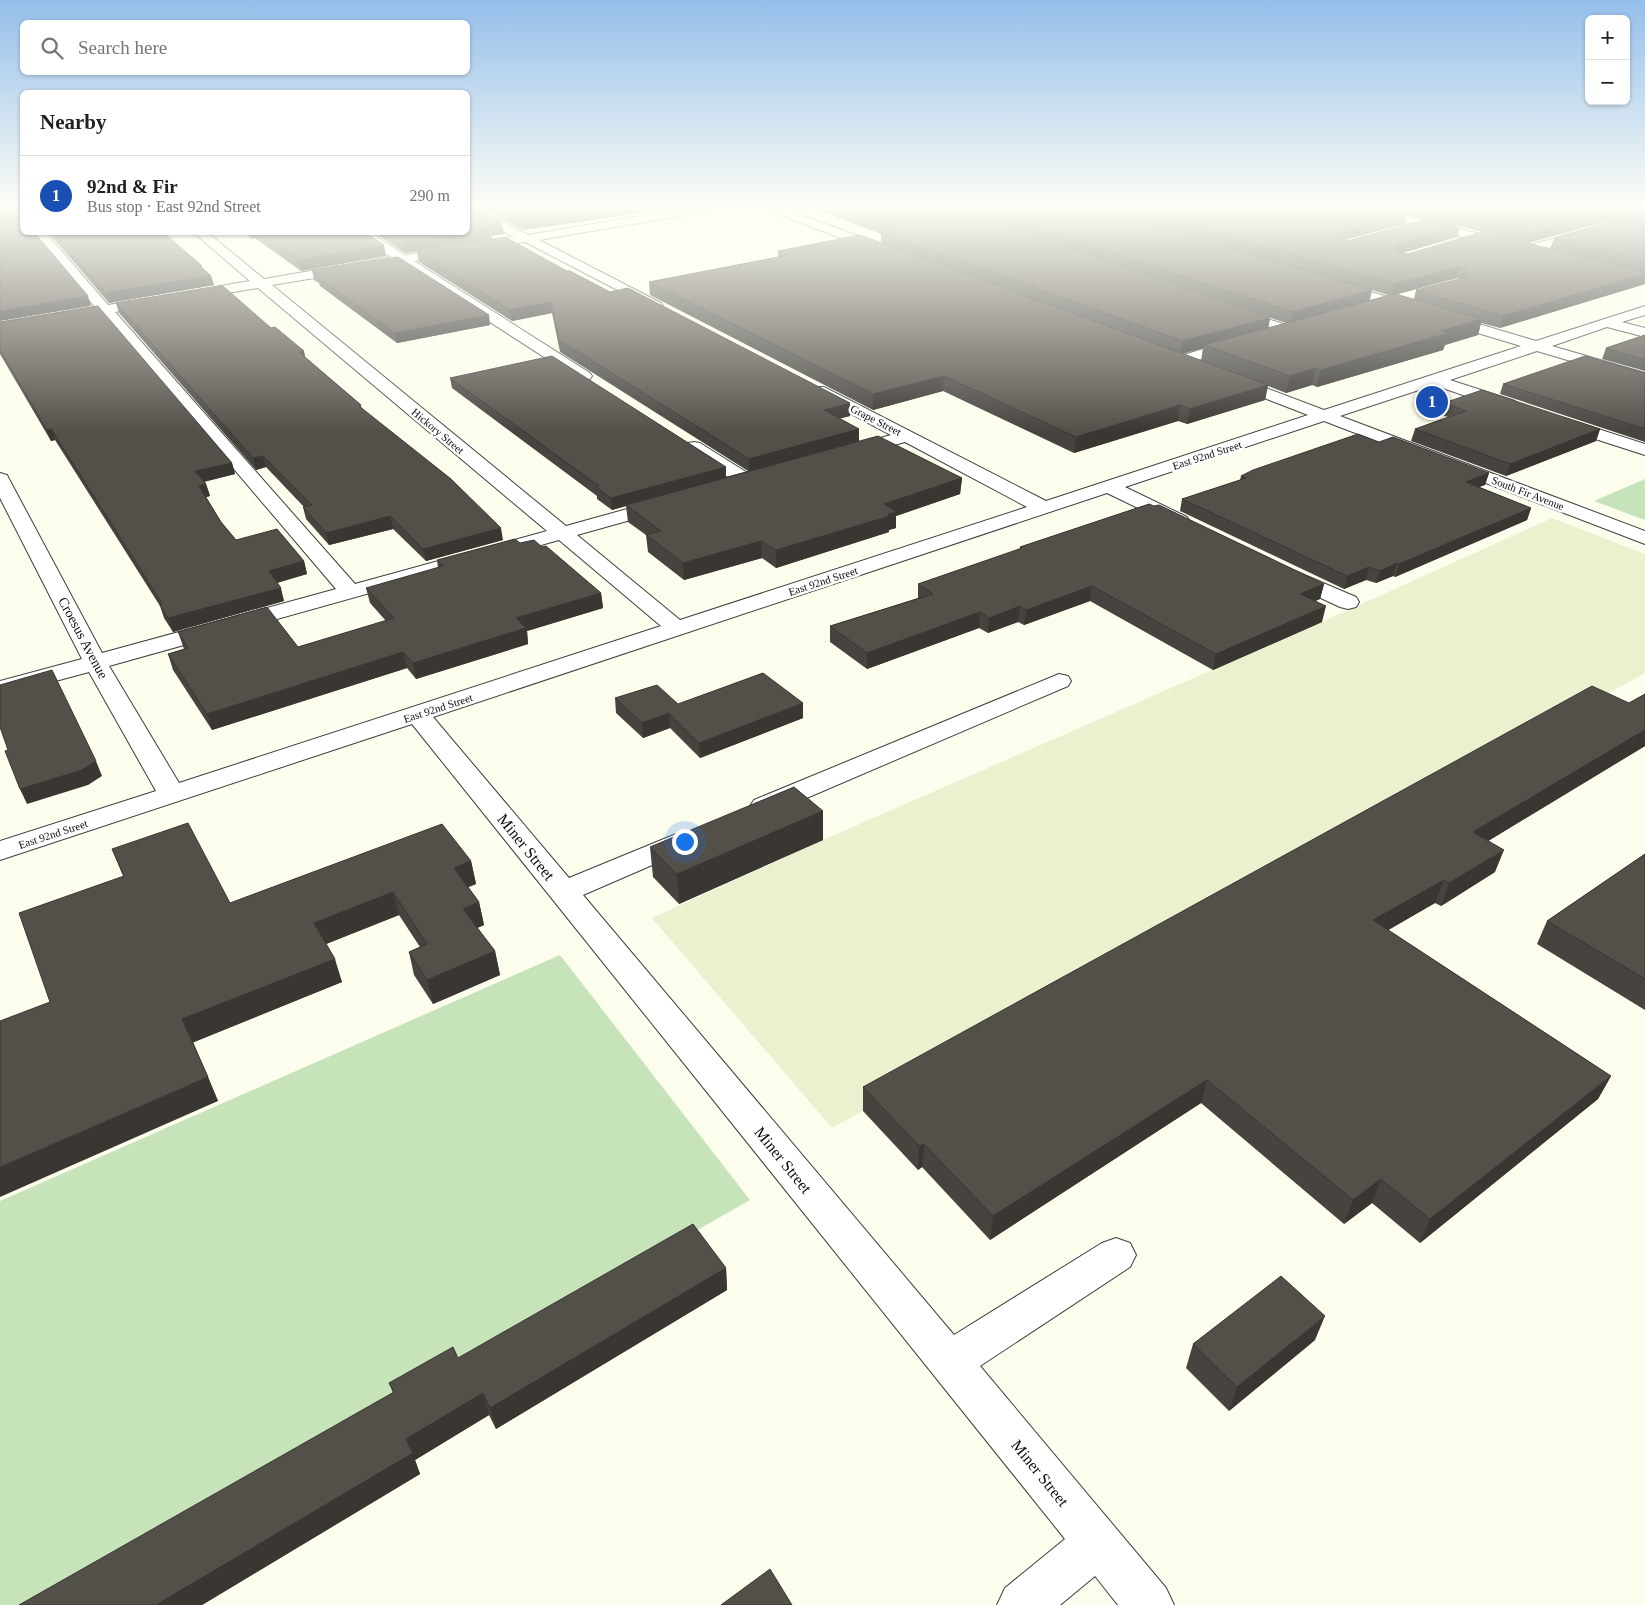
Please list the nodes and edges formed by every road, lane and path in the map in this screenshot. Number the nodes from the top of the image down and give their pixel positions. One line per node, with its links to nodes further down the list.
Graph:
1 (82, 282): 10 (street)
2 (267, 282): 5 (street)
3 (437, 282): 23 (street)
4 (609, 282): 13 (street)
5 (260, 283): 10 (street); 37 (street, Hickory Street)
6 (1325, 283): 8 (street)
7 (1419, 294): 8 (street)
8 (1390, 302): 11 (street); 17 (street)
9 (1222, 308): 18 (street)
10 (106, 309): 15 (street); 40 (street)
11 (1363, 310)
12 (1645, 310): 14 (street, East 92nd Street)
13 (668, 312)
14 (1608, 323): 16 (street); 17 (street, East 92nd Street)
15 (0, 326)
16 (1645, 333)
17 (1538, 346): 20 (street); 21 (street, East 92nd Street)
18 (1197, 368)
19 (1216, 374): 25 (street, South Fir Avenue)
20 (1645, 378)
21 (1435, 380): 24 (street); 25 (street, East 92nd Street)
22 (801, 381): 27 (street, Grape Street)
23 (600, 386)
24 (1526, 410)
25 (1327, 416): 32 (street, East 92nd Street); 38 (street, South Fir Avenue)
26 (1544, 417): 29 (street)
27 (907, 436): 30 (street); 35 (street, Grape Street)
28 (682, 439): 33 (street)
29 (1645, 450)
30 (832, 458)
31 (0, 479): 43 (street, Croesus Avenue)
32 (1109, 487): 35 (street, East 92nd Street); 36 (street)
33 (720, 489)
34 (683, 499): 37 (street)
35 (1045, 508): 42 (street, East 92nd Street)
36 (1198, 530)
37 (562, 533): 40 (street); 42 (street, Hickory Street)
38 (1645, 538)
39 (1268, 564): 41 (street)
40 (350, 592): 43 (street)
41 (1348, 602)
42 (678, 629): 46 (street, East 92nd Street)
43 (95, 662): 45 (street); 47 (street, Croesus Avenue)
44 (1059, 681): 48 (street)
45 (0, 689)
46 (417, 714): 47 (street, East 92nd Street); 51 (street, Miner Street)
47 (172, 795): 50 (street, East 92nd Street)
48 (740, 816)
49 (704, 832): 51 (street)
50 (0, 852)
51 (563, 892): 53 (street, Miner Street)
52 (1116, 1255): 53 (street)
53 (949, 1362): 54 (street, Miner Street)
54 (1098, 1543): 55 (street); 56 (street, Miner Street)
55 (1022, 1605)
56 (1149, 1605)

